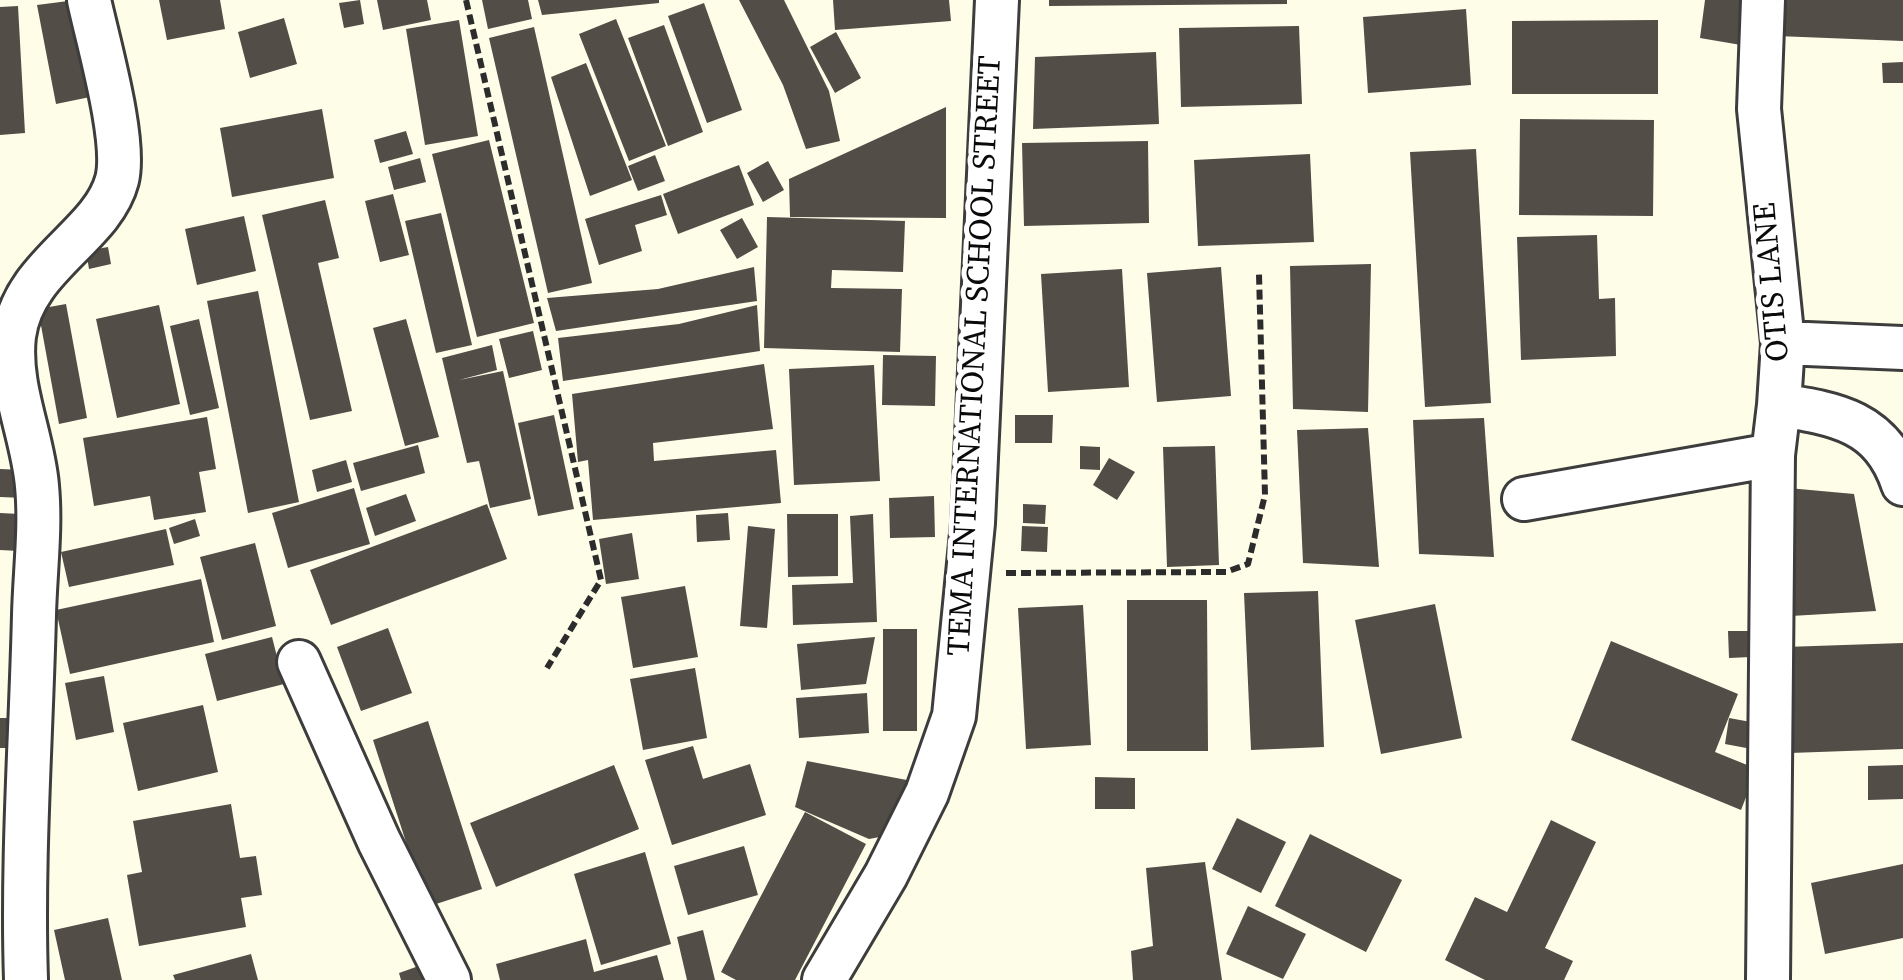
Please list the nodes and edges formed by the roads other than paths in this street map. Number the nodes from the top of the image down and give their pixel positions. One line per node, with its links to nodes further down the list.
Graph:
1 (89, 0): 11 (street)
2 (997, 0): 13 (street, TEMA INTERNATIONAL SCHOOL STREET)
3 (1763, 0): 4 (street, OTIS LANE)
4 (1783, 343): 5 (street); 6 (street, OTIS LANE)
5 (1903, 348)
6 (1778, 405): 7 (street); 8 (street, OTIS LANE)
7 (1773, 455): 9 (street); 14 (street)
8 (1903, 484)
9 (1524, 499)
10 (299, 662): 12 (street)
11 (26, 980)
12 (449, 980)
13 (824, 980)
14 (1768, 980)

